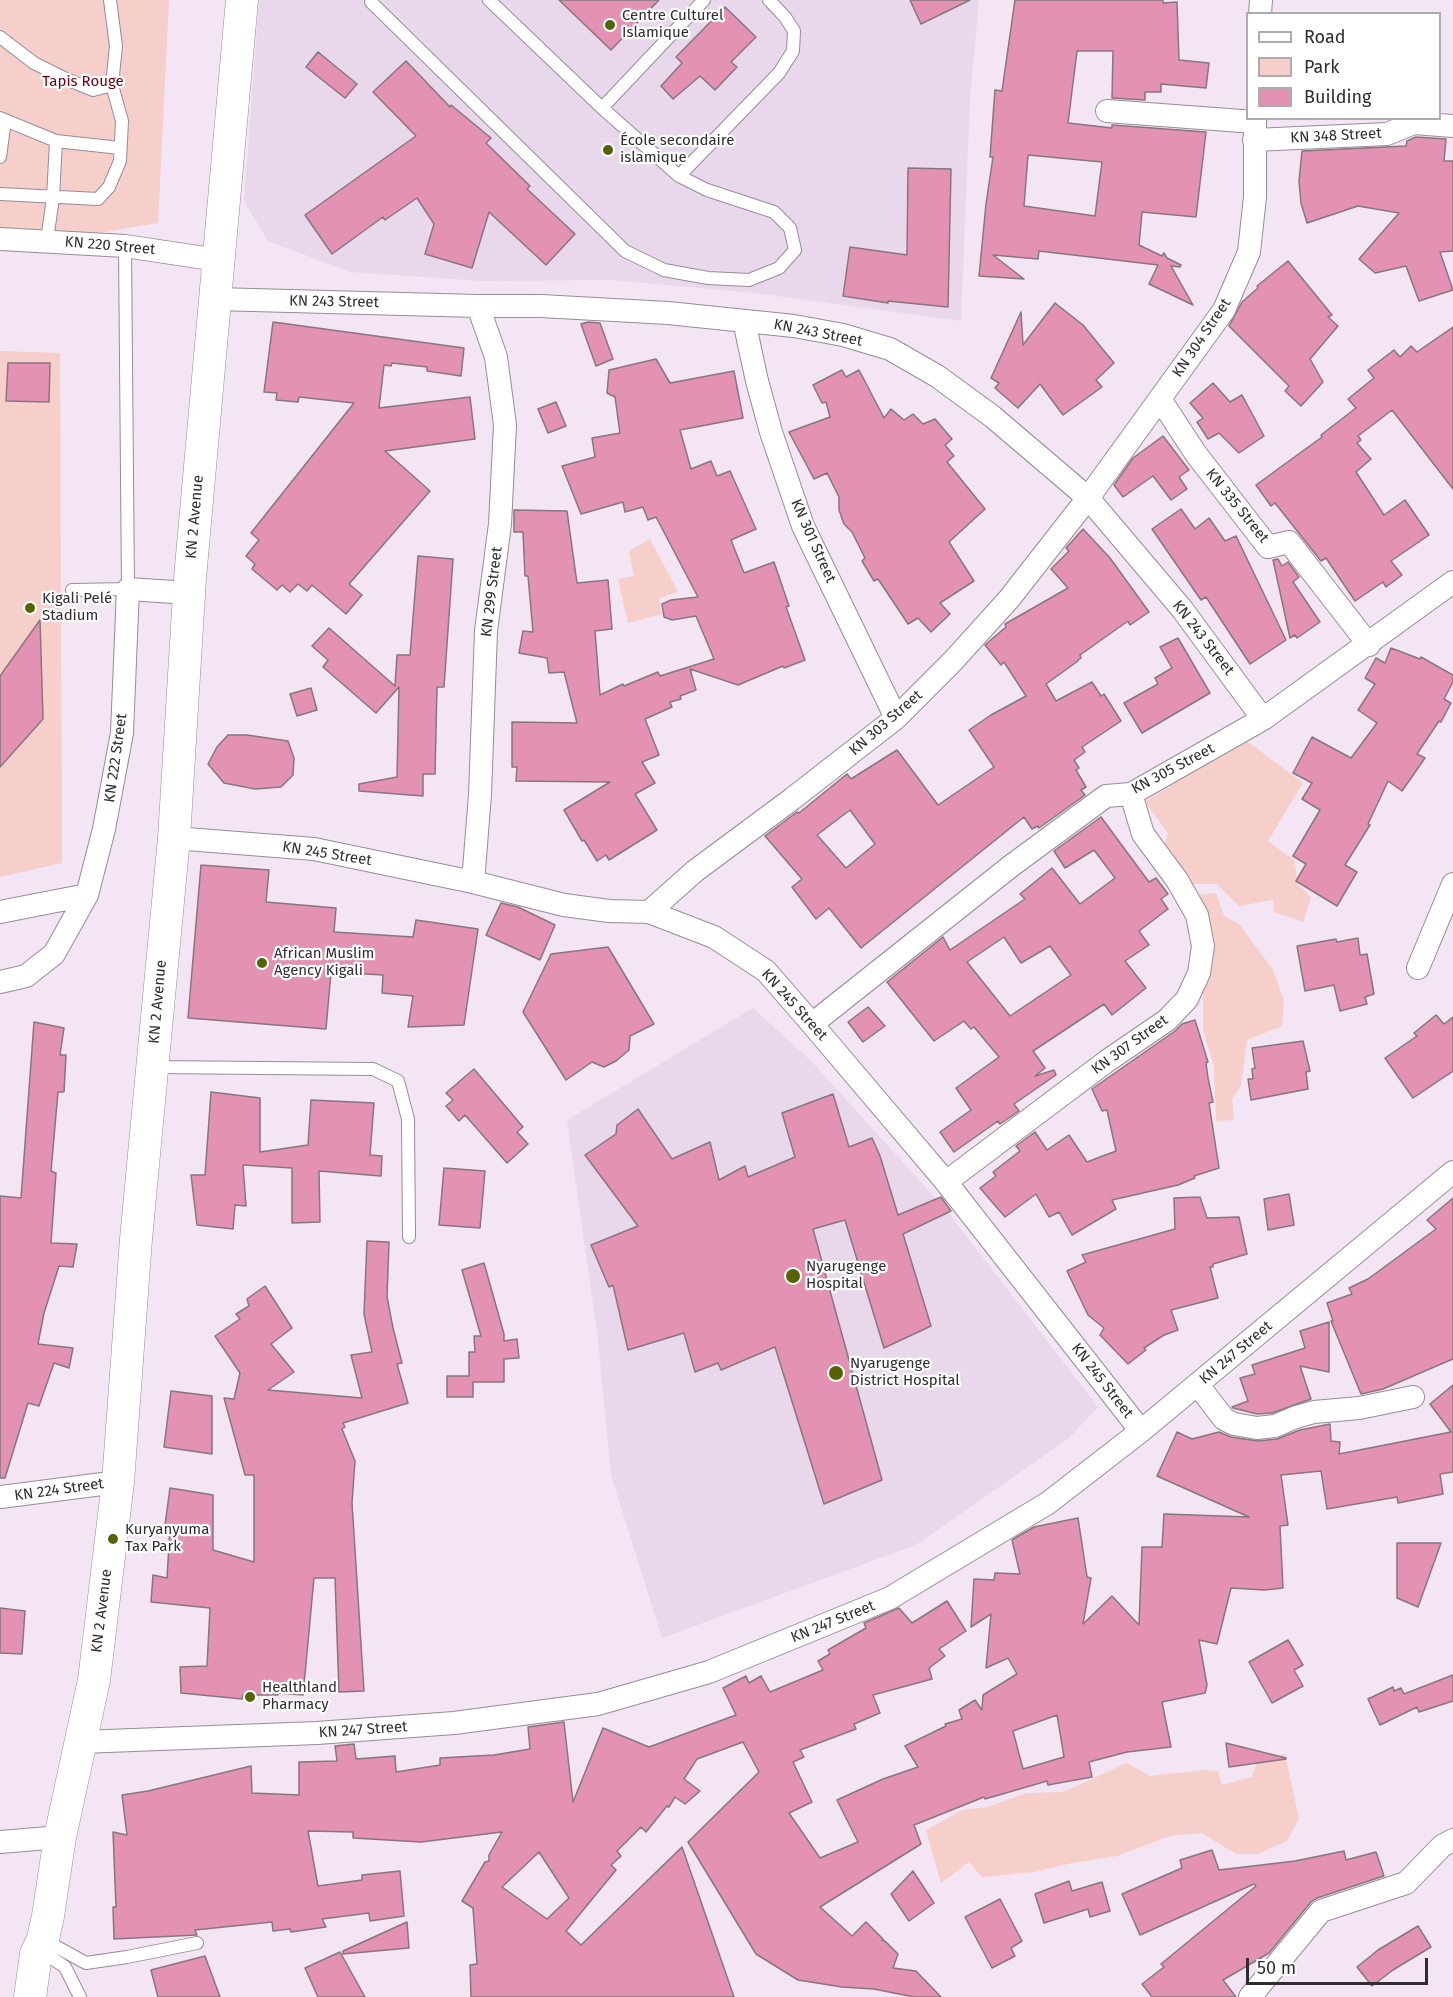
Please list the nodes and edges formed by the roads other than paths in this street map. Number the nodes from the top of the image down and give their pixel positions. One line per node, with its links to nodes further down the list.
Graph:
1 (110, 0): 8 (lane)
2 (242, 0): 23 (main road, KN 2 Avenue)
3 (489, 0): 9 (lane)
4 (704, 0): 9 (lane)
5 (769, 0): 17 (lane)
6 (371, 2): 17 (lane)
7 (0, 37): 8 (lane)
8 (112, 85): 15 (lane)
9 (602, 108): 17 (lane)
10 (1107, 111): 13 (street, KN 348 Street)
11 (2, 119): 14 (lane); 16 (lane)
12 (1453, 126): 13 (street, KN 348 Street)
13 (1255, 127): 27 (street, KN 304 Street)
14 (56, 141): 15 (lane); 19 (lane)
15 (120, 148): 19 (lane)
16 (0, 157)
17 (679, 176)
18 (0, 194): 19 (lane)
19 (53, 198): 21 (lane)
20 (0, 239): 21 (street, KN 220 Street)
21 (46, 240): 22 (street, KN 220 Street)
22 (125, 246): 23 (street, KN 220 Street); 30 (lane)
23 (218, 260): 24 (main road, KN 2 Avenue)
24 (215, 299): 25 (street, KN 243 Street); 32 (main road, KN 2 Avenue)
25 (478, 306): 26 (street, KN 243 Street); 38 (street, KN 299 Street)
26 (744, 321): 28 (street, KN 243 Street); 34 (street, KN 301 Street)
27 (1160, 399): 28 (street, KN 304 Street); 33 (street, KN 335 Street)
28 (1088, 498): 34 (street, KN 303 Street); 35 (street, KN 243 Street)
29 (1453, 582): 33 (street, KN 305 Street)
30 (128, 589): 31 (lane); 32 (street); 40 (street, KN 222 Street)
31 (72, 590)
32 (189, 593): 37 (main road, KN 2 Avenue)
33 (1370, 645): 35 (street, KN 305 Street)
34 (896, 718): 42 (street, KN 303 Street)
35 (1263, 719): 36 (street, KN 305 Street)
36 (1131, 794): 45 (street, KN 305 Street); 48 (street, KN 307 Street)
37 (174, 838): 38 (street, KN 245 Street); 46 (main road, KN 2 Avenue)
38 (473, 882): 42 (street, KN 245 Street)
39 (1453, 884): 43 (street)
40 (87, 895): 41 (street); 44 (street, KN 222 Street)
41 (0, 912)
42 (649, 912): 45 (street, KN 245 Street)
43 (1418, 968)
44 (0, 982)
45 (812, 1024): 48 (street, KN 245 Street)
46 (152, 1067): 49 (lane); 53 (main road, KN 2 Avenue)
47 (1453, 1172): 50 (street, KN 247 Street)
48 (946, 1182): 52 (street, KN 245 Street)
49 (409, 1237)
50 (1198, 1385): 51 (street); 52 (street, KN 247 Street)
51 (1413, 1397)
52 (1141, 1431): 55 (street, KN 247 Street)
53 (118, 1482): 54 (street, KN 224 Street); 55 (main road, KN 2 Avenue)
54 (0, 1497)
55 (81, 1742): 56 (main road, KN 2 Avenue)
56 (60, 1837): 58 (street); 60 (main road, KN 2 Avenue)
57 (1453, 1840): 63 (street)
58 (0, 1842)
59 (196, 1943): 60 (lane)
60 (40, 1947): 61 (main road, KN 2 Avenue); 62 (lane)
61 (30, 1997)
62 (80, 1997)
63 (1250, 1997)

